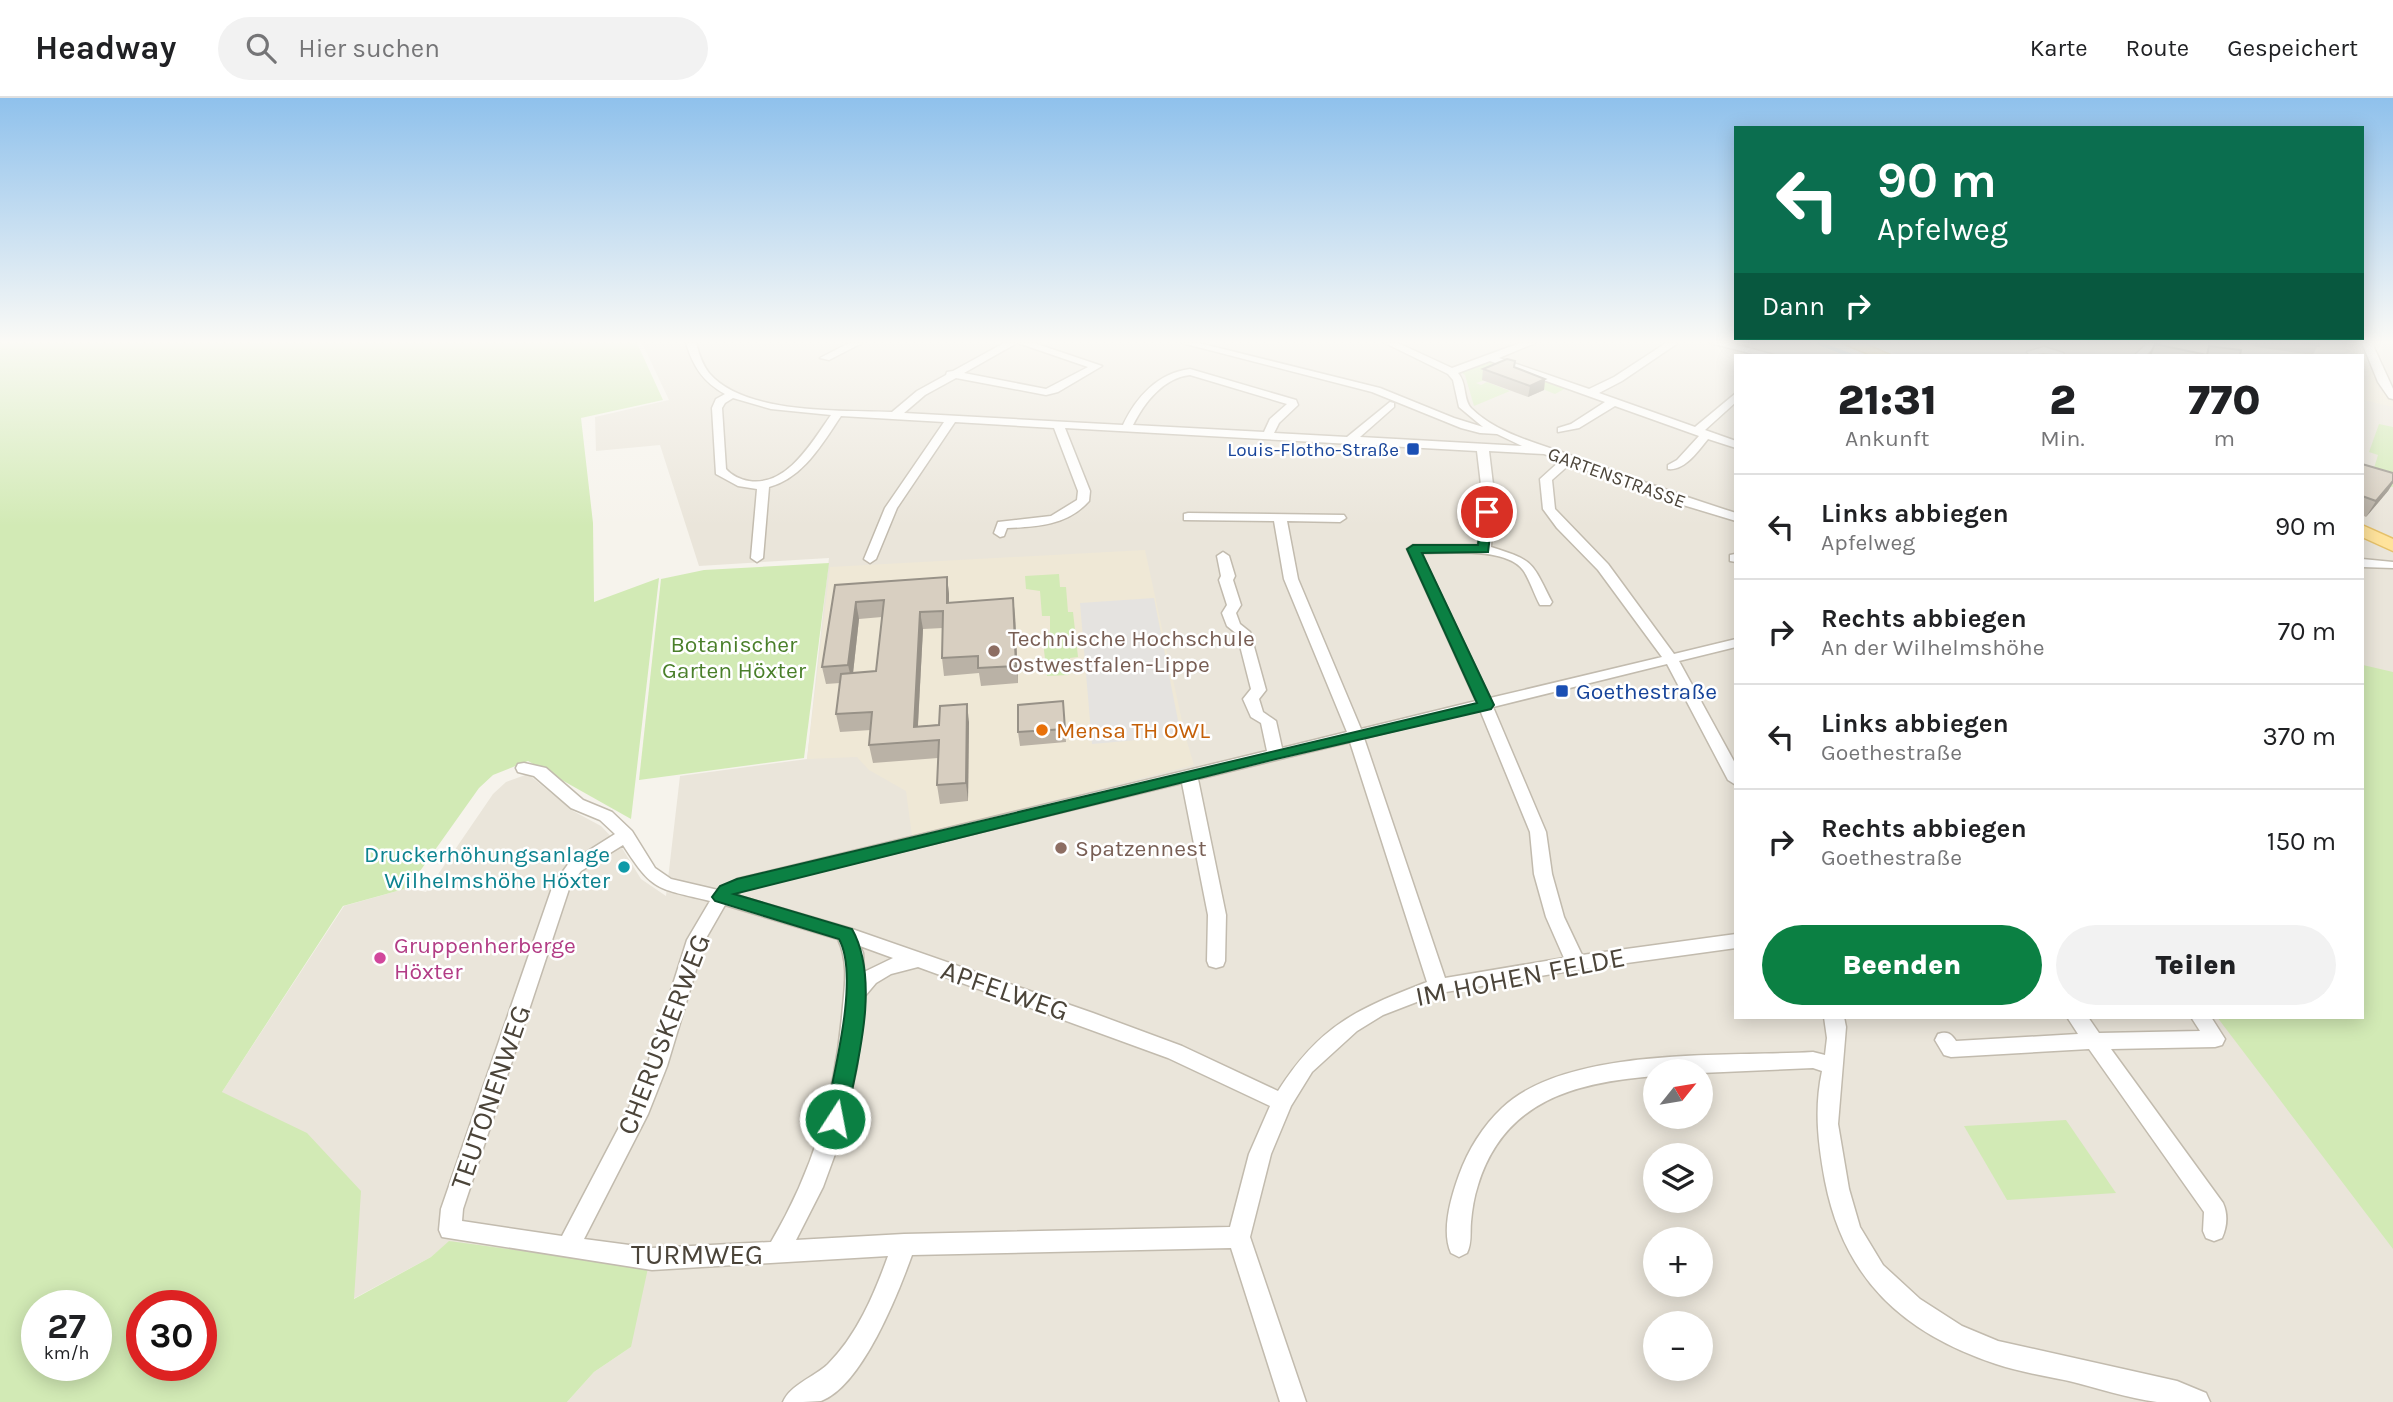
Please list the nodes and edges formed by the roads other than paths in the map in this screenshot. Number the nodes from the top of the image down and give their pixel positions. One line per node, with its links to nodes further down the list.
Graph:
1 (719, 404): 27 (street)
2 (768, 404): 12 (street)
3 (907, 404): 13 (street)
4 (1139, 404): 16 (street)
5 (1292, 404): 20 (street)
6 (1409, 404): 18 (street)
7 (1463, 404): 18 (street)
8 (1611, 404): 17 (street)
9 (1614, 404): 19 (street)
10 (1729, 404): 19 (street)
11 (1390, 405): 21 (street)
12 (837, 414): 13 (street); 27 (street)
13 (892, 417): 14 (street)
14 (951, 419): 15 (street); 42 (street)
15 (1059, 426): 16 (street); 36 (street)
16 (1126, 429): 20 (street)
17 (1562, 430)
18 (1499, 431): 24 (street, GARTENSTRASSE)
19 (1701, 434): 22 (street); 26 (street)
20 (1267, 437): 21 (street)
21 (1348, 442): 23 (street)
22 (1734, 444)
23 (1483, 449): 24 (street); 39 (street)
24 (1548, 452): 25 (street, GARTENSTRASSE)
25 (1569, 459): 28 (street, GARTENSTRASSE); 47 (street)
26 (1672, 467)
27 (763, 485): 41 (street)
28 (1734, 516)
29 (1188, 517): 30 (street)
30 (1280, 518): 31 (street); 49 (street)
31 (1340, 519)
32 (2364, 527): 35 (main road)
33 (2364, 528): 37 (main road)
34 (2364, 528): 38 (main road)
35 (2393, 528)
36 (1000, 533)
37 (2393, 537)
38 (2393, 546)
39 (1484, 549): 45 (street); 48 (street)
40 (1223, 556): 50 (street)
41 (757, 558)
42 (870, 559)
43 (2364, 563): 44 (street)
44 (2389, 565)
45 (1545, 602)
46 (1734, 643): 47 (street)
47 (1671, 659): 48 (street); 53 (street)
48 (1486, 705): 49 (street); 60 (street)
49 (1356, 736): 50 (street); 61 (street)
50 (1276, 754): 52 (street)
51 (524, 768): 54 (street, APFELWEG)
52 (1189, 776): 55 (street); 59 (street)
53 (1734, 776)
54 (626, 835): 55 (street, APFELWEG); 70 (street, TEUTONENWEG)
55 (721, 897): 56 (street, APFELWEG); 75 (street, CHERUSKERWEG)
56 (845, 934): 58 (street, APFELWEG); 62 (street)
57 (1734, 942): 60 (street, IM HOHEN FELDE)
58 (920, 960): 62 (street); 69 (street, APFELWEG)
59 (1216, 961)
60 (1576, 963): 61 (street, IM HOHEN FELDE)
61 (1438, 986): 69 (street, IM HOHEN FELDE)
62 (856, 993): 76 (street)
63 (1835, 1019): 68 (street)
64 (2078, 1019): 67 (street)
65 (2202, 1019): 67 (street)
66 (1945, 1040): 67 (street)
67 (2095, 1041): 71 (street)
68 (1831, 1065): 74 (street); 79 (street)
69 (1282, 1102): 72 (street, IM HOHEN FELDE)
70 (450, 1230): 75 (street, TURMWEG)
71 (2214, 1231)
72 (1239, 1237): 73 (street, TURMWEG); 78 (street)
73 (904, 1245): 76 (street, TURMWEG); 77 (street)
74 (1459, 1245)
75 (568, 1247): 76 (street, TURMWEG)
76 (777, 1253)
77 (796, 1402)
78 (1293, 1402)
79 (2197, 1402)

